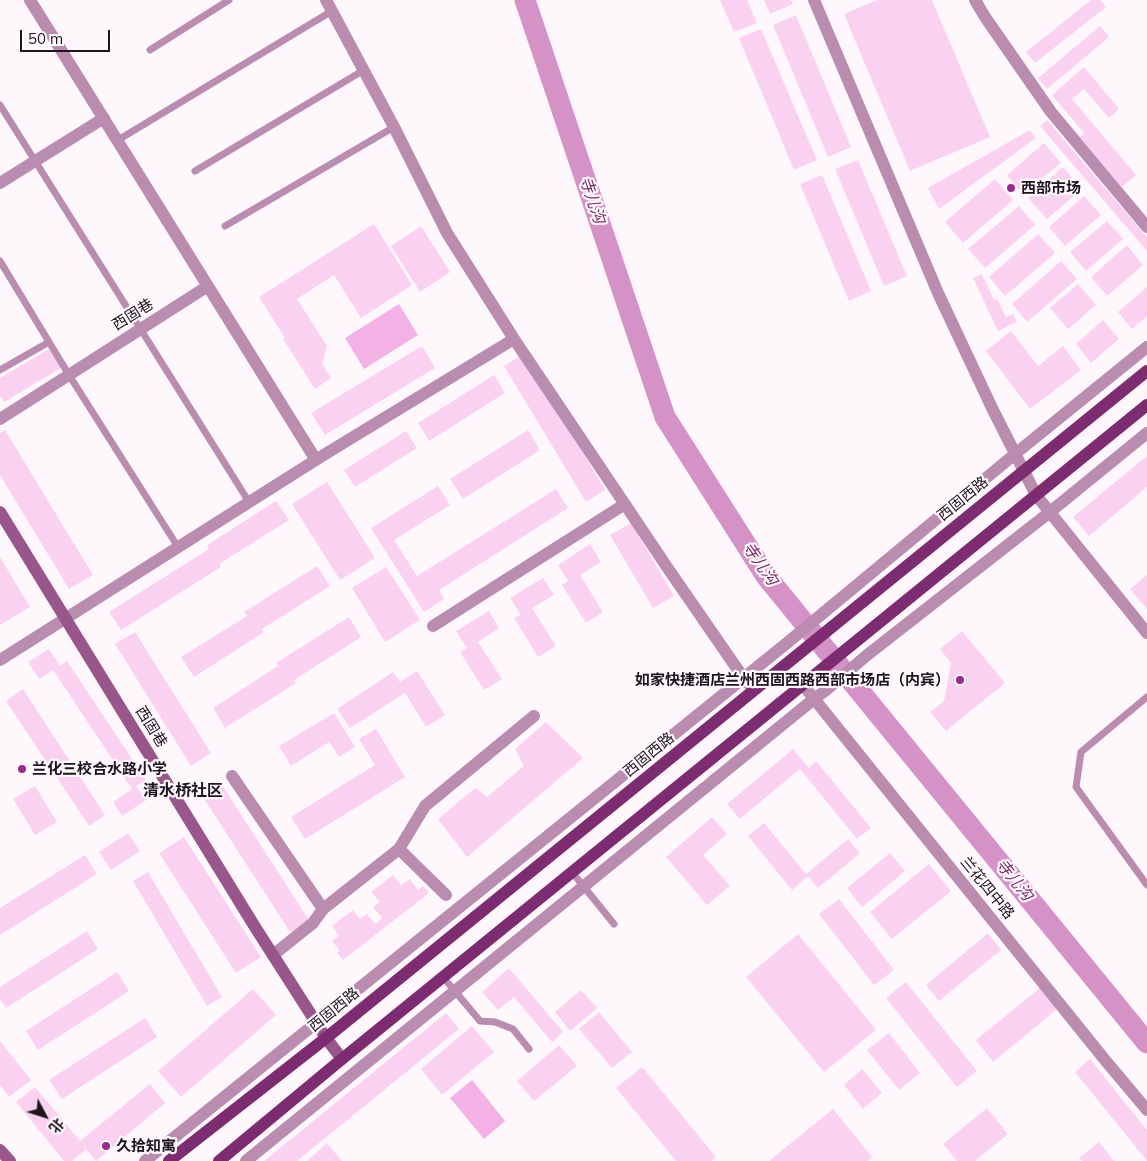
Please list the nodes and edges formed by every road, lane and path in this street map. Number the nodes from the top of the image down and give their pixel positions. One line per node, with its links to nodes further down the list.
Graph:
1 (30, 0): 9 (street)
2 (229, 0): 6 (lane)
3 (814, 0): 29 (street)
4 (975, 0): 16 (street)
5 (329, 5): 7 (street); 11 (lane)
6 (150, 50)
7 (364, 70): 10 (street); 13 (lane)
8 (0, 105): 12 (lane)
9 (104, 118): 11 (street); 12 (street)
10 (394, 127): 15 (lane); 20 (street)
11 (118, 140): 18 (street)
12 (35, 161): 14 (street); 19 (lane)
13 (195, 171)
14 (0, 183)
15 (225, 226)
16 (1147, 227)
17 (0, 261): 21 (lane)
18 (208, 286): 19 (street, 西固巷); 30 (street)
19 (141, 329): 25 (street, 西固巷); 33 (lane)
20 (514, 339): 30 (street); 34 (street)
21 (49, 342): 23 (lane); 25 (lane)
22 (1147, 347): 29 (street)
23 (0, 370)
24 (1147, 371): 31 (main road, 西固西路)
25 (69, 374): 27 (street, 西固巷); 37 (lane)
26 (1147, 405): 32 (main road)
27 (0, 419)
28 (1147, 433): 36 (street)
29 (1015, 454): 31 (street); 42 (street)
30 (316, 460): 33 (street)
31 (1024, 471): 32 (street); 44 (main road, 西固西路)
32 (1036, 495): 36 (street); 43 (main road)
33 (249, 502): 37 (street)
34 (625, 504): 39 (street); 42 (street)
35 (0, 512): 38 (street, 西固巷)
36 (1050, 512): 40 (street); 46 (street)
37 (178, 547): 38 (street)
38 (65, 619): 41 (street); 56 (street, 西固巷)
39 (433, 626)
40 (1147, 633)
41 (0, 660)
42 (744, 678): 44 (street); 59 (street)
43 (803, 685): 46 (street, 兰花四中路); 50 (main road)
44 (753, 691): 60 (main road, 西固西路)
45 (1147, 697): 51 (lane)
46 (814, 699): 52 (street); 63 (street, 兰花四中路)
47 (534, 716): 49 (street)
48 (232, 776): 54 (street)
49 (399, 849): 53 (street); 54 (street)
50 (572, 872): 52 (lane); 57 (main road)
51 (1147, 885)
52 (584, 886): 55 (lane); 58 (street)
53 (446, 895)
54 (323, 909): 56 (street)
55 (614, 924)
56 (273, 955): 59 (street, 西固巷)
57 (443, 977): 58 (lane); 62 (main road)
58 (455, 991): 61 (lane); 67 (street)
59 (317, 1024): 60 (street, 西固巷); 64 (street)
60 (326, 1038): 62 (street, 西固巷); 65 (main road, 西固西路)
61 (529, 1049)
62 (342, 1059): 66 (main road)
63 (1147, 1110)
64 (145, 1161)
65 (169, 1161)
66 (219, 1161)
67 (246, 1161)

